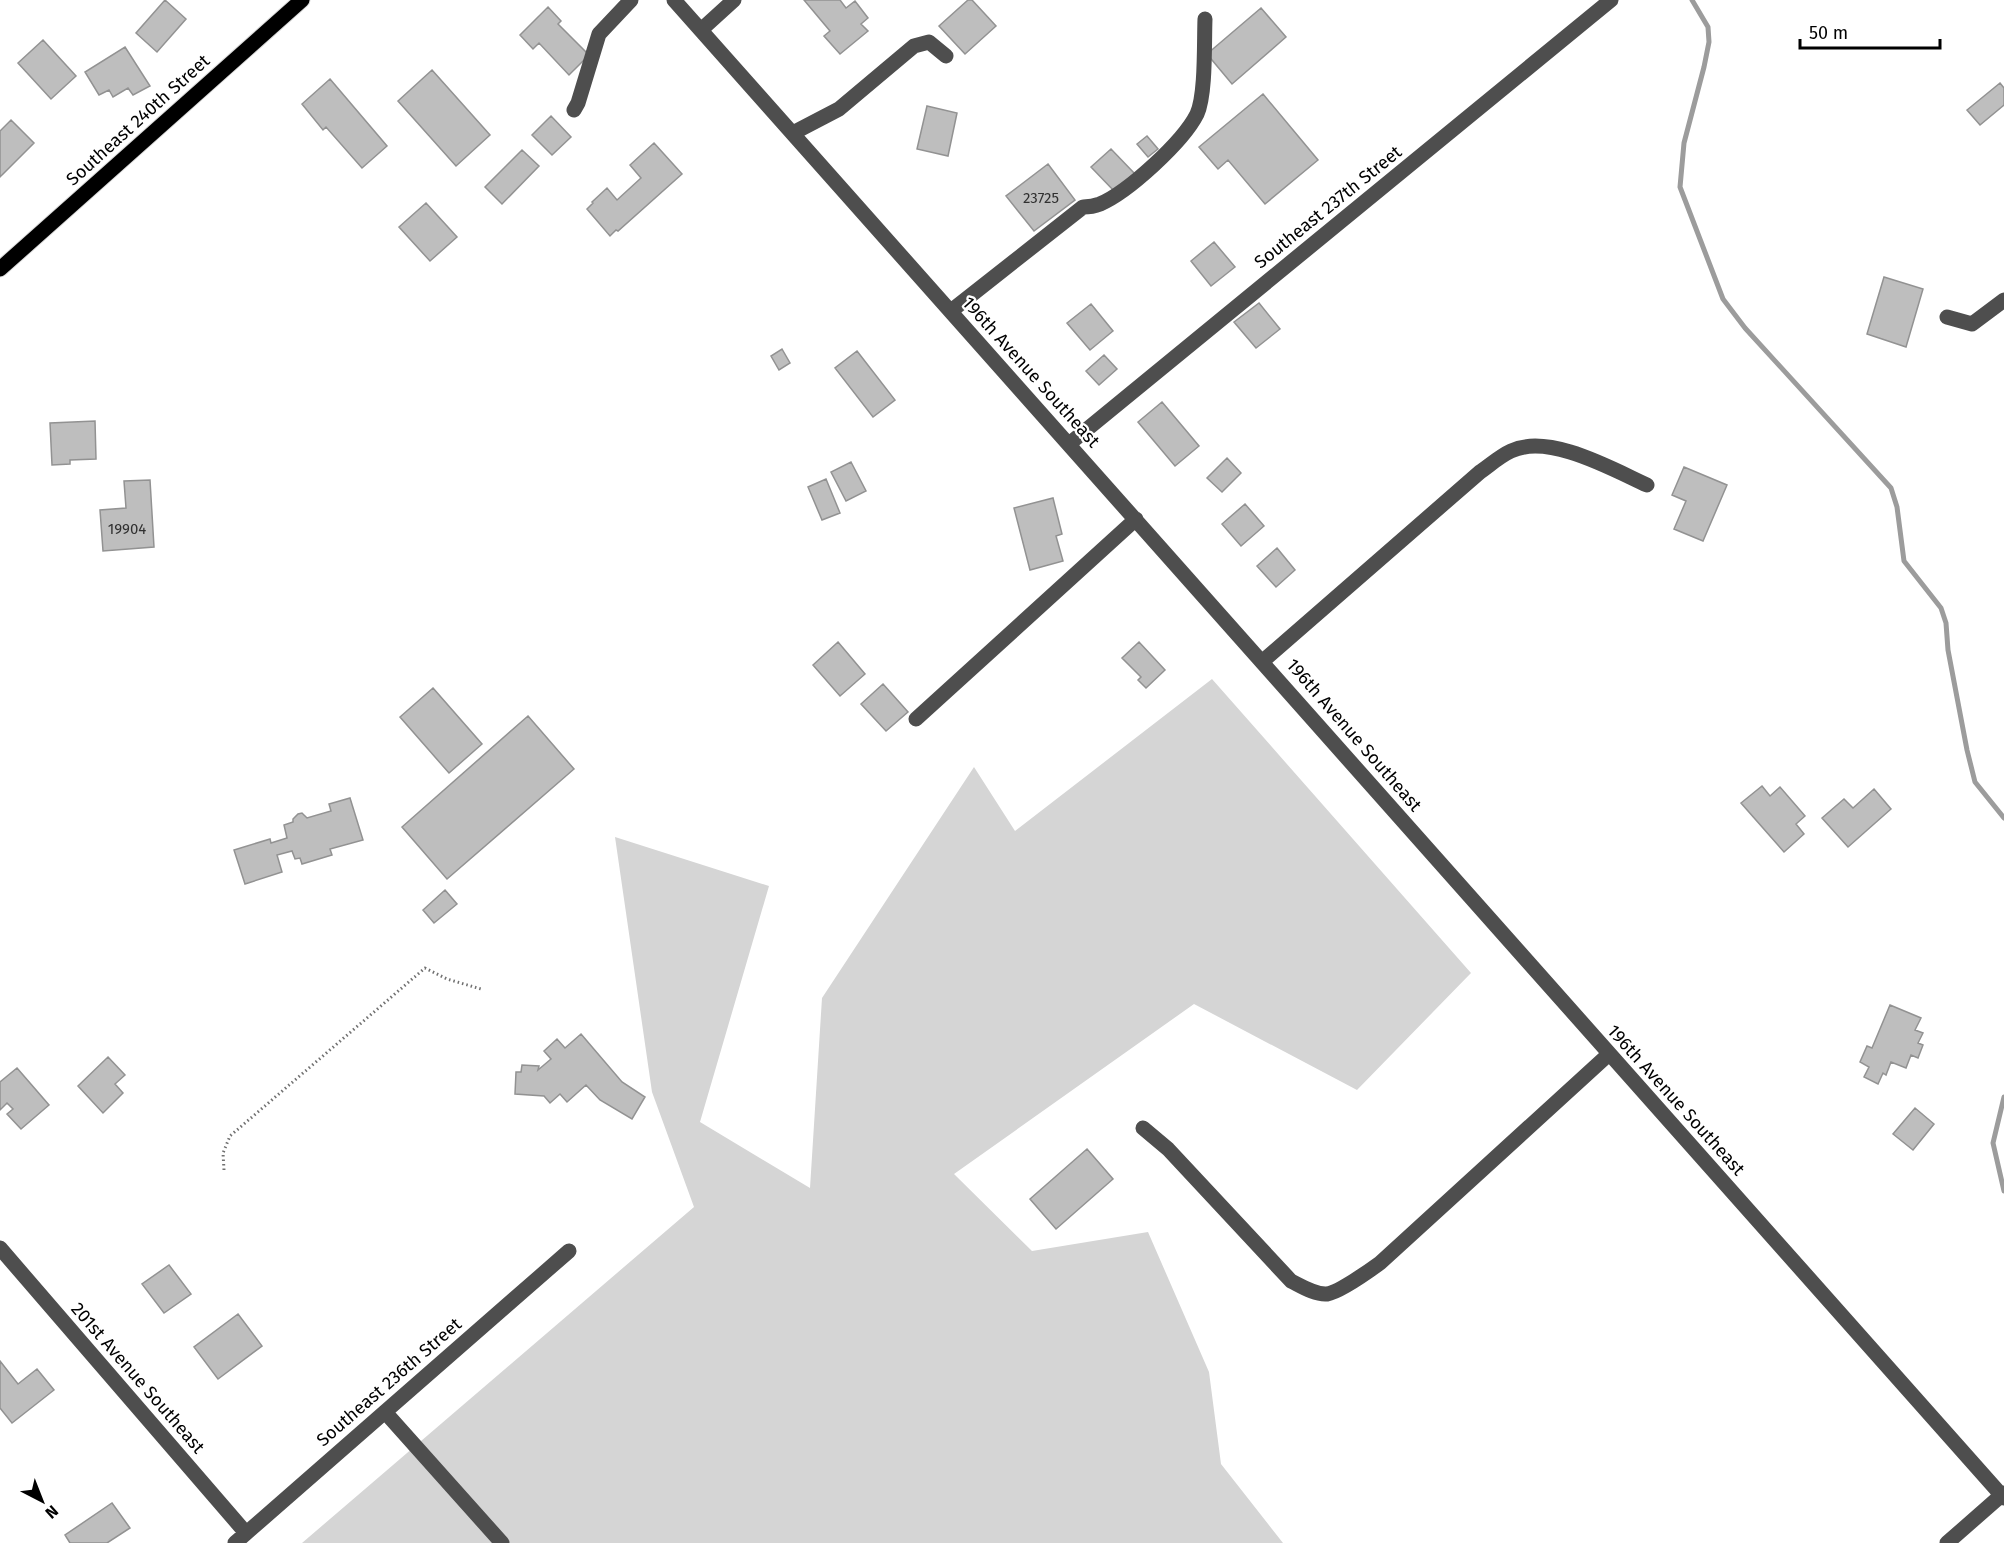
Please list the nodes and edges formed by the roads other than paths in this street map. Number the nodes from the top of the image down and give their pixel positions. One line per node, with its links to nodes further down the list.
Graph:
1 (302, 0): 11 (main road, Southeast 240th Street)
2 (632, 0): 9 (street)
3 (674, 0): 7 (street, 196th Avenue Southeast)
4 (734, 0): 7 (street)
5 (1611, 0): 15 (street, Southeast 237th Street)
6 (1205, 19): 13 (street)
7 (700, 30): 10 (street, 196th Avenue Southeast)
8 (946, 56): 10 (street)
9 (574, 110)
10 (793, 134): 13 (street, 196th Avenue Southeast)
11 (0, 269)
12 (2004, 300): 14 (street)
13 (951, 311): 15 (street, 196th Avenue Southeast)
14 (1947, 317)
15 (1069, 444): 17 (street, 196th Avenue Southeast)
16 (1647, 485): 18 (street)
17 (1136, 519): 18 (street, 196th Avenue Southeast); 19 (street)
18 (1263, 662): 20 (street, 196th Avenue Southeast)
19 (916, 719)
20 (1609, 1054): 21 (street); 25 (street, 196th Avenue Southeast)
21 (1143, 1128)
22 (0, 1248): 26 (street, 201st Avenue Southeast)
23 (569, 1251): 24 (street, Southeast 236th Street)
24 (386, 1412): 26 (street, Southeast 236th Street); 27 (street)
25 (2003, 1495): 28 (street)
26 (241, 1538)
27 (502, 1543)
28 (1947, 1543)

